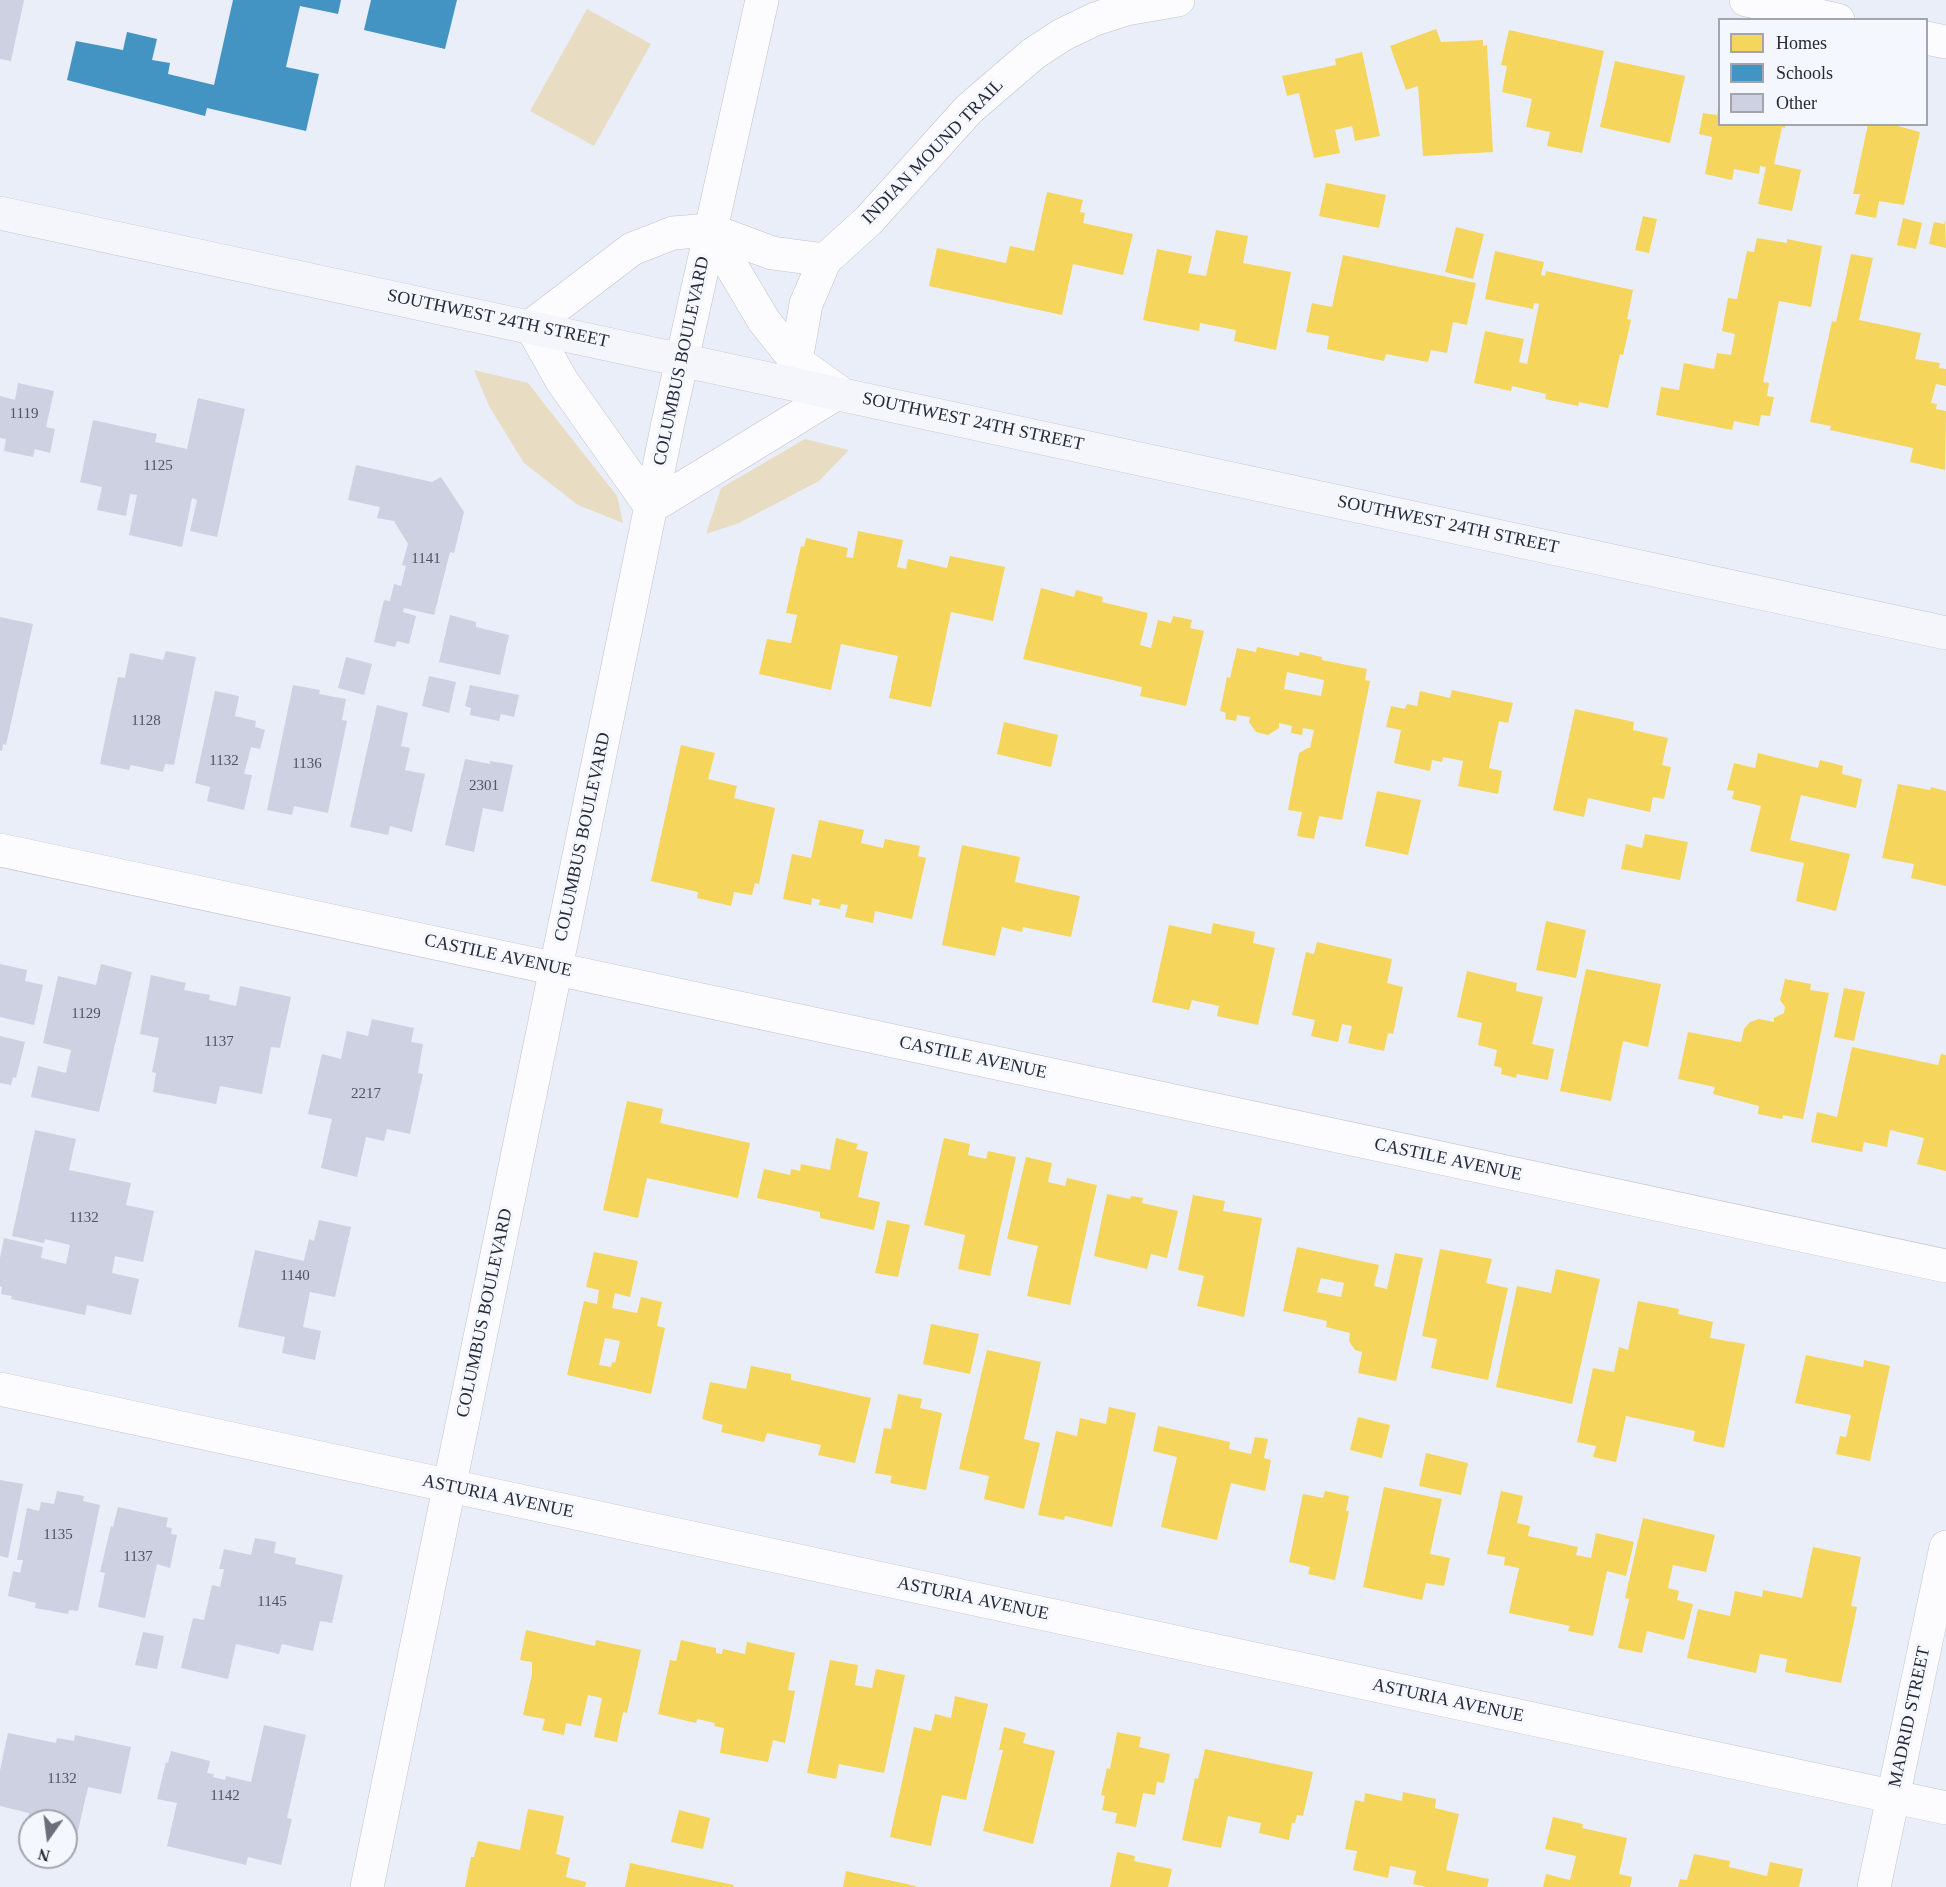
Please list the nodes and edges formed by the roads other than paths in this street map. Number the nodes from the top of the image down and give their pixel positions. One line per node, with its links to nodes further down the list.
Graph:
1 (762, 0): 8 (street, COLUMBUS BOULEVARD)
2 (1178, 0): 9 (street, INDIAN MOUND TRAIL)
3 (1746, 0): 4 (street)
4 (1829, 18)
5 (1928, 38): 6 (street)
6 (1946, 42)
7 (0, 213): 10 (street, SOUTHWEST 24TH STREET)
8 (710, 230): 9 (street); 10 (street); 11 (street, COLUMBUS BOULEVARD); 12 (street)
9 (825, 260): 12 (street, INDIAN MOUND TRAIL)
10 (531, 326): 11 (street, SOUTHWEST 24TH STREET); 14 (street)
11 (682, 359): 13 (street, SOUTHWEST 24TH STREET); 14 (street, COLUMBUS BOULEVARD)
12 (796, 361): 13 (street)
13 (839, 392): 14 (street); 15 (street, SOUTHWEST 24TH STREET)
14 (651, 507): 17 (street, COLUMBUS BOULEVARD)
15 (1946, 633)
16 (0, 850): 17 (street, CASTILE AVENUE)
17 (556, 968): 18 (street, CASTILE AVENUE); 20 (street, COLUMBUS BOULEVARD)
18 (1946, 1266)
19 (0, 1389): 20 (street, ASTURIA AVENUE)
20 (450, 1487): 22 (street, ASTURIA AVENUE); 24 (street, COLUMBUS BOULEVARD)
21 (1946, 1547): 22 (street, MADRID STREET)
22 (1893, 1797): 23 (street, ASTURIA AVENUE); 25 (street, MADRID STREET)
23 (1946, 1808)
24 (368, 1887)
25 (1874, 1887)

